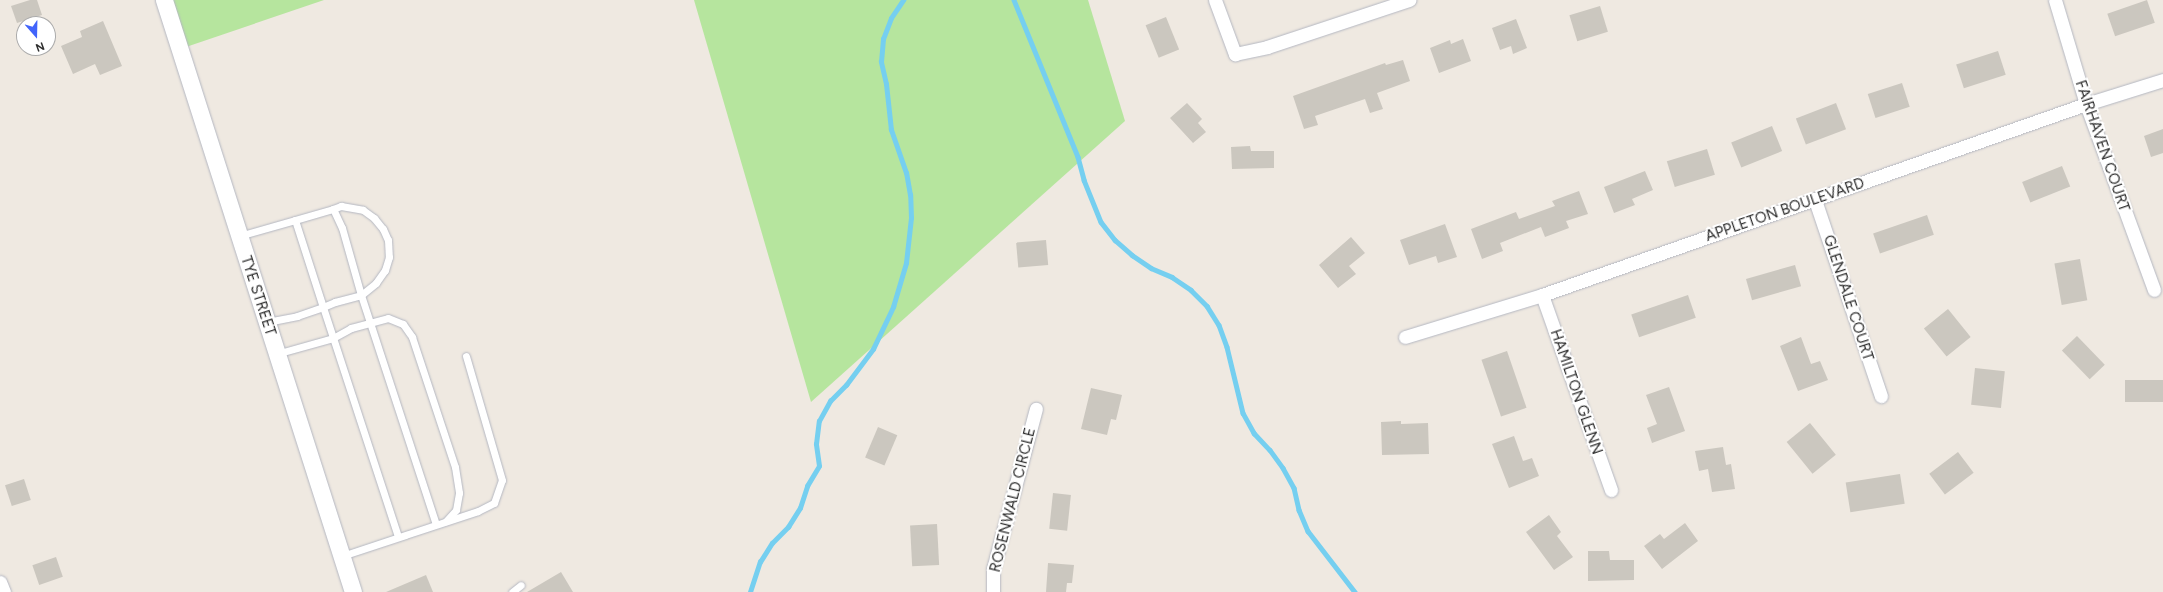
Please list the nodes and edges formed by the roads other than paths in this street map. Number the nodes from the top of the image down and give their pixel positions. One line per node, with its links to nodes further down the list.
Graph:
1 (164, 0): 10 (street, TYE STREET)
2 (1215, 0): 3 (street)
3 (1409, 0)
4 (2056, 0): 6 (street, FAIRHAVEN COURT)
5 (2163, 80): 6 (street, APPLETON BOULEVARD)
6 (2086, 104): 7 (street, APPLETON BOULEVARD); 11 (street, FAIRHAVEN COURT)
7 (1815, 200): 13 (street, APPLETON BOULEVARD); 21 (street, GLENDALE COURT)
8 (333, 209): 9 (lane); 12 (lane); 12 (lane)
9 (295, 220): 10 (lane); 14 (lane)
10 (239, 236): 15 (street, TYE STREET)
11 (2154, 290)
12 (361, 295): 14 (lane); 16 (lane)
13 (1542, 295): 17 (street, APPLETON BOULEVARD); 23 (street, HAMILTON GLENN)
14 (323, 306): 15 (lane); 18 (lane)
15 (266, 322): 19 (street, TYE STREET)
16 (370, 323): 18 (lane); 24 (lane); 25 (lane)
17 (1405, 336)
18 (333, 338): 19 (lane); 26 (lane)
19 (276, 354): 27 (street, TYE STREET)
20 (466, 356): 24 (lane)
21 (1881, 396)
22 (1036, 409): 33 (street, ROSENWALD CIRCLE)
23 (1611, 490)
24 (446, 521): 25 (lane)
25 (436, 524): 26 (lane)
26 (398, 536): 27 (lane)
27 (341, 556): 31 (street, TYE STREET)
28 (0, 582): 30 (street)
29 (521, 585): 32 (lane)
30 (4, 592)
31 (353, 592)
32 (512, 592)
33 (993, 592)

